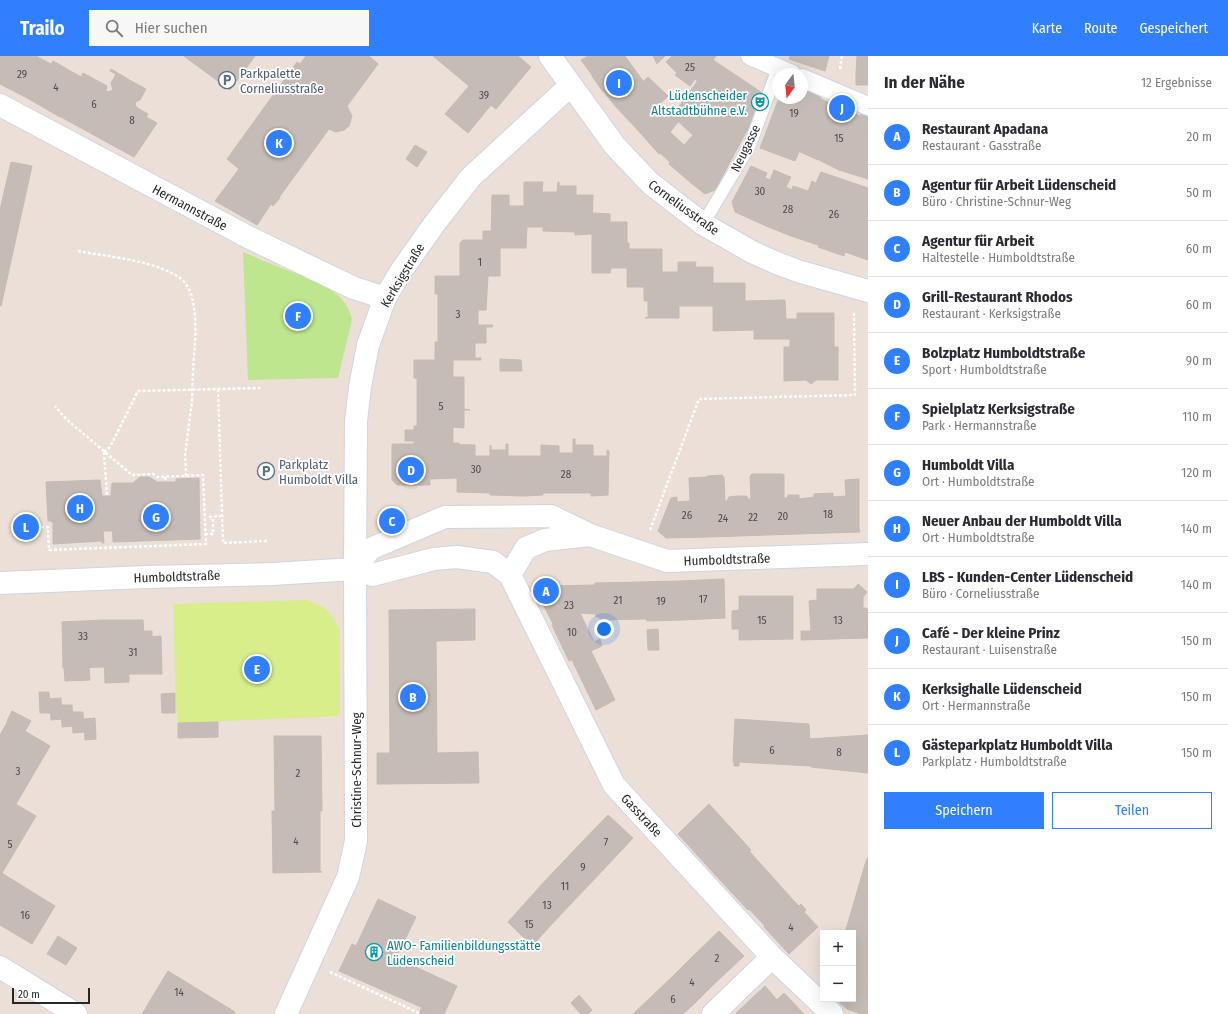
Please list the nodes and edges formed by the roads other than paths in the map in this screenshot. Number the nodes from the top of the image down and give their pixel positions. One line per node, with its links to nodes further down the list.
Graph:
1 (550, 56): 5 (street, Corneliusstraße)
2 (750, 56): 3 (street)
3 (778, 68)
4 (808, 81): 8 (street)
5 (570, 86): 9 (street, Corneliusstraße); 11 (street, Kerksigstraße)
6 (772, 98): 9 (lane, Neugasse)
7 (0, 105): 11 (street, Hermannstraße)
8 (868, 106)
9 (703, 224): 10 (street, Corneliusstraße)
10 (861, 289)
11 (385, 298): 14 (street, Kerksigstraße)
12 (590, 535): 13 (street, Humboldtstraße); 14 (street, Humboldtstraße); 15 (street, Humboldtstraße)
13 (868, 554)
14 (355, 569): 15 (street, Humboldtstraße); 16 (street, Humboldtstraße); 20 (street, Christine-Schnur-Weg)
15 (510, 575): 17 (street, Gasstraße)
16 (0, 583)
17 (772, 958): 21 (street); 22 (street, Gasstraße)
18 (0, 967): 19 (street)
19 (76, 1014)
20 (286, 1014)
21 (713, 1014)
22 (832, 1014)

